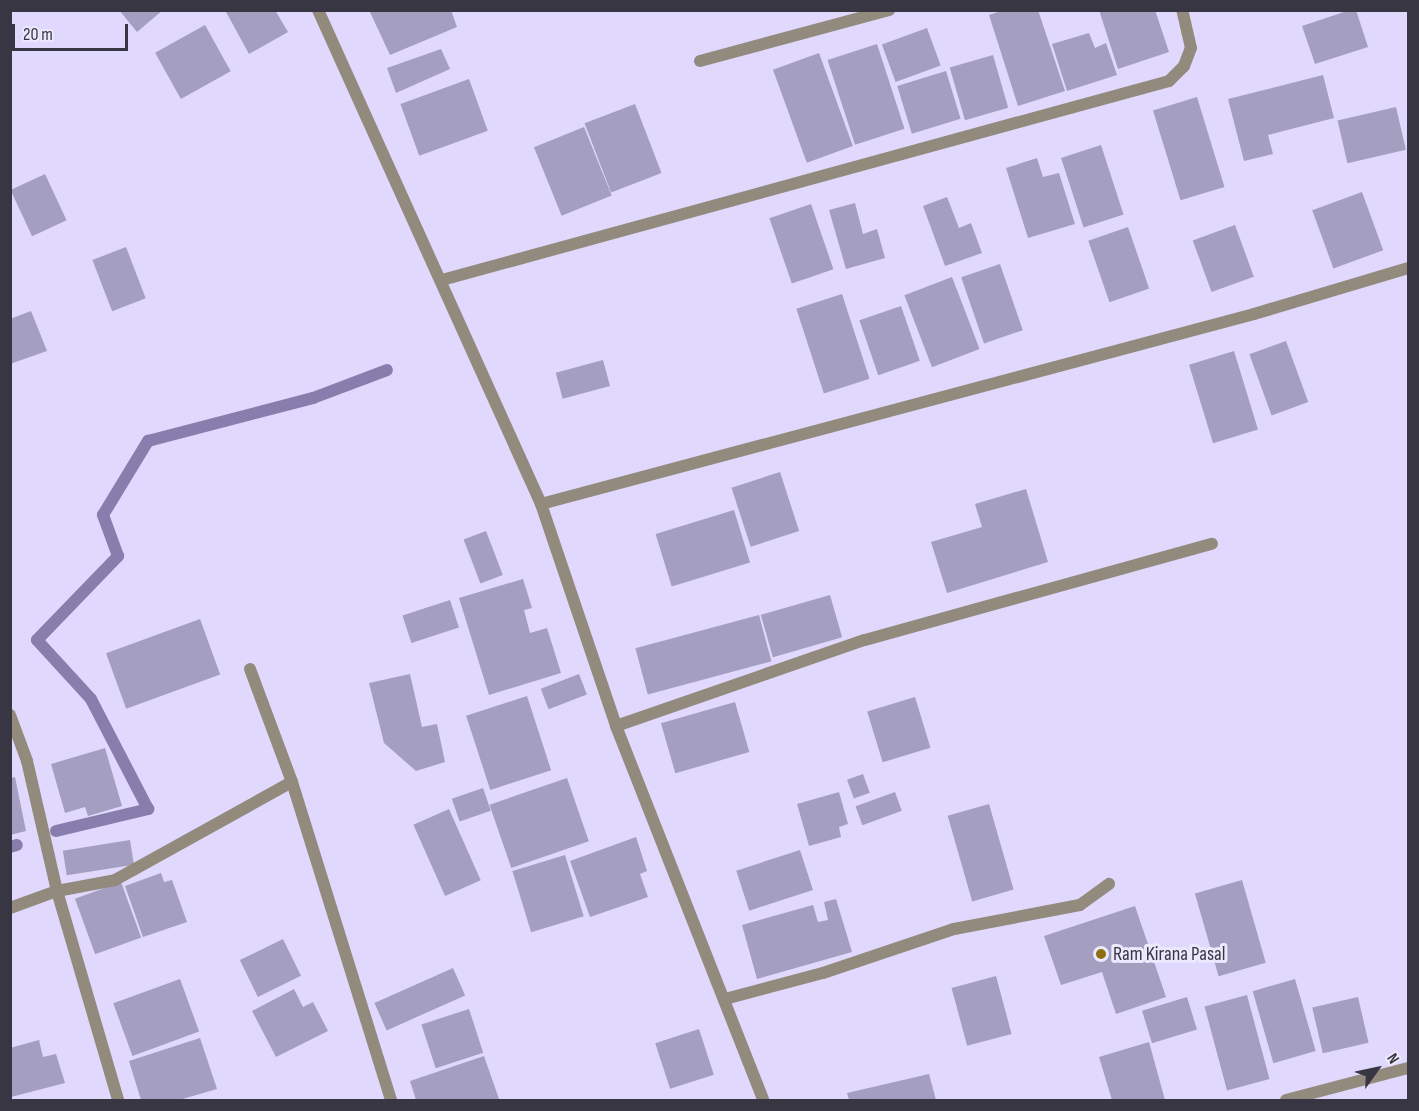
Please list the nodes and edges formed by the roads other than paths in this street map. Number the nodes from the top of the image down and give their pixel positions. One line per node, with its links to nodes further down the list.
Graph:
1 (318, 10): 6 (street)
2 (889, 10): 4 (street)
3 (1182, 10): 6 (street)
4 (700, 62)
5 (1408, 268): 7 (street)
6 (442, 279): 7 (street)
7 (541, 504): 11 (street)
8 (1212, 544): 11 (street)
9 (250, 669): 12 (street)
10 (10, 715): 14 (street)
11 (616, 726): 16 (street)
12 (292, 782): 14 (street); 19 (street)
13 (1109, 884): 16 (street)
14 (57, 891): 15 (street); 18 (street)
15 (10, 908)
16 (725, 999): 20 (street)
17 (1408, 1068): 21 (street)
18 (118, 1101)
19 (391, 1101)
20 (763, 1101)
21 (1286, 1101)

